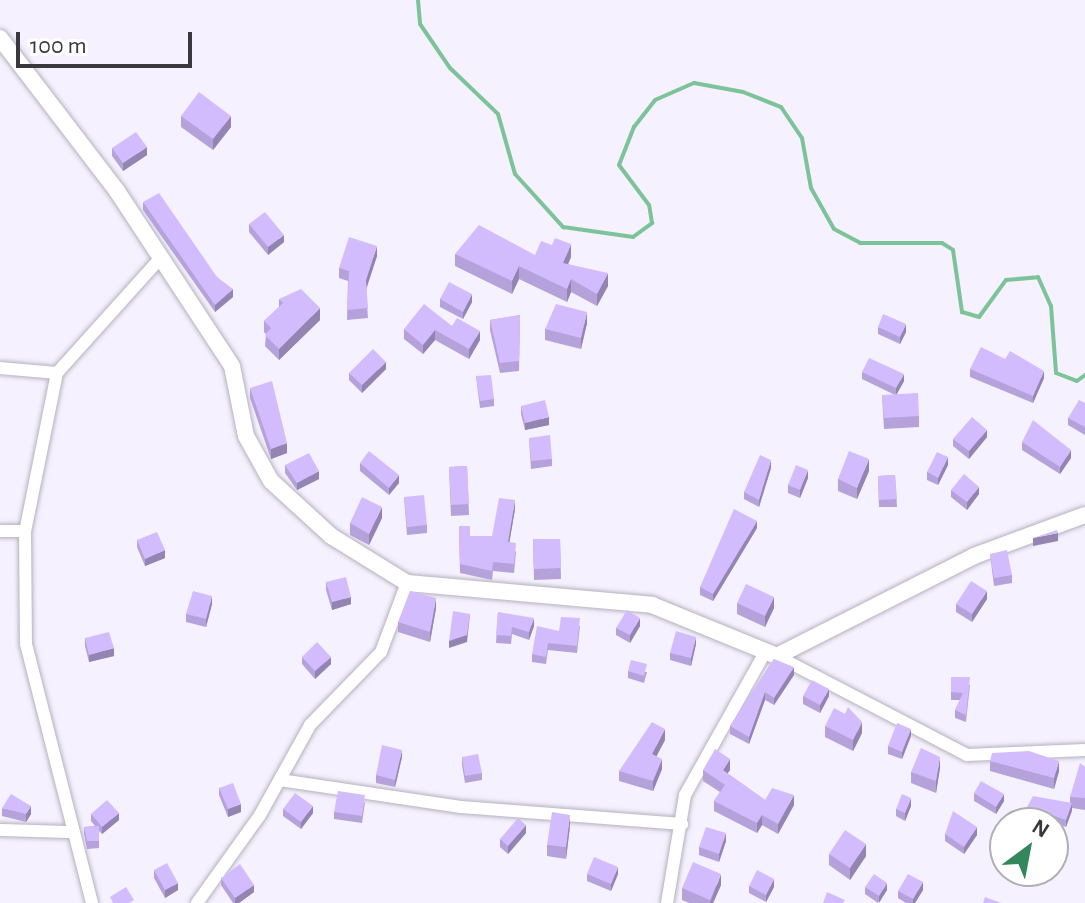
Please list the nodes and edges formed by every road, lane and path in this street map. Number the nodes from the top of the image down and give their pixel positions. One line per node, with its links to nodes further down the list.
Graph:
1 (0, 38): 2 (street)
2 (158, 261): 4 (street); 8 (street)
3 (0, 368): 4 (street)
4 (57, 373): 7 (street)
5 (1085, 515): 9 (street)
6 (0, 531): 7 (street)
7 (25, 531): 14 (street)
8 (407, 583): 9 (street); 11 (street)
9 (770, 655): 10 (street); 12 (street)
10 (1085, 750)
11 (280, 780): 12 (street); 16 (street)
12 (682, 824): 17 (street)
13 (0, 830): 14 (street)
14 (69, 832): 15 (street)
15 (92, 903)
16 (197, 903)
17 (667, 903)

